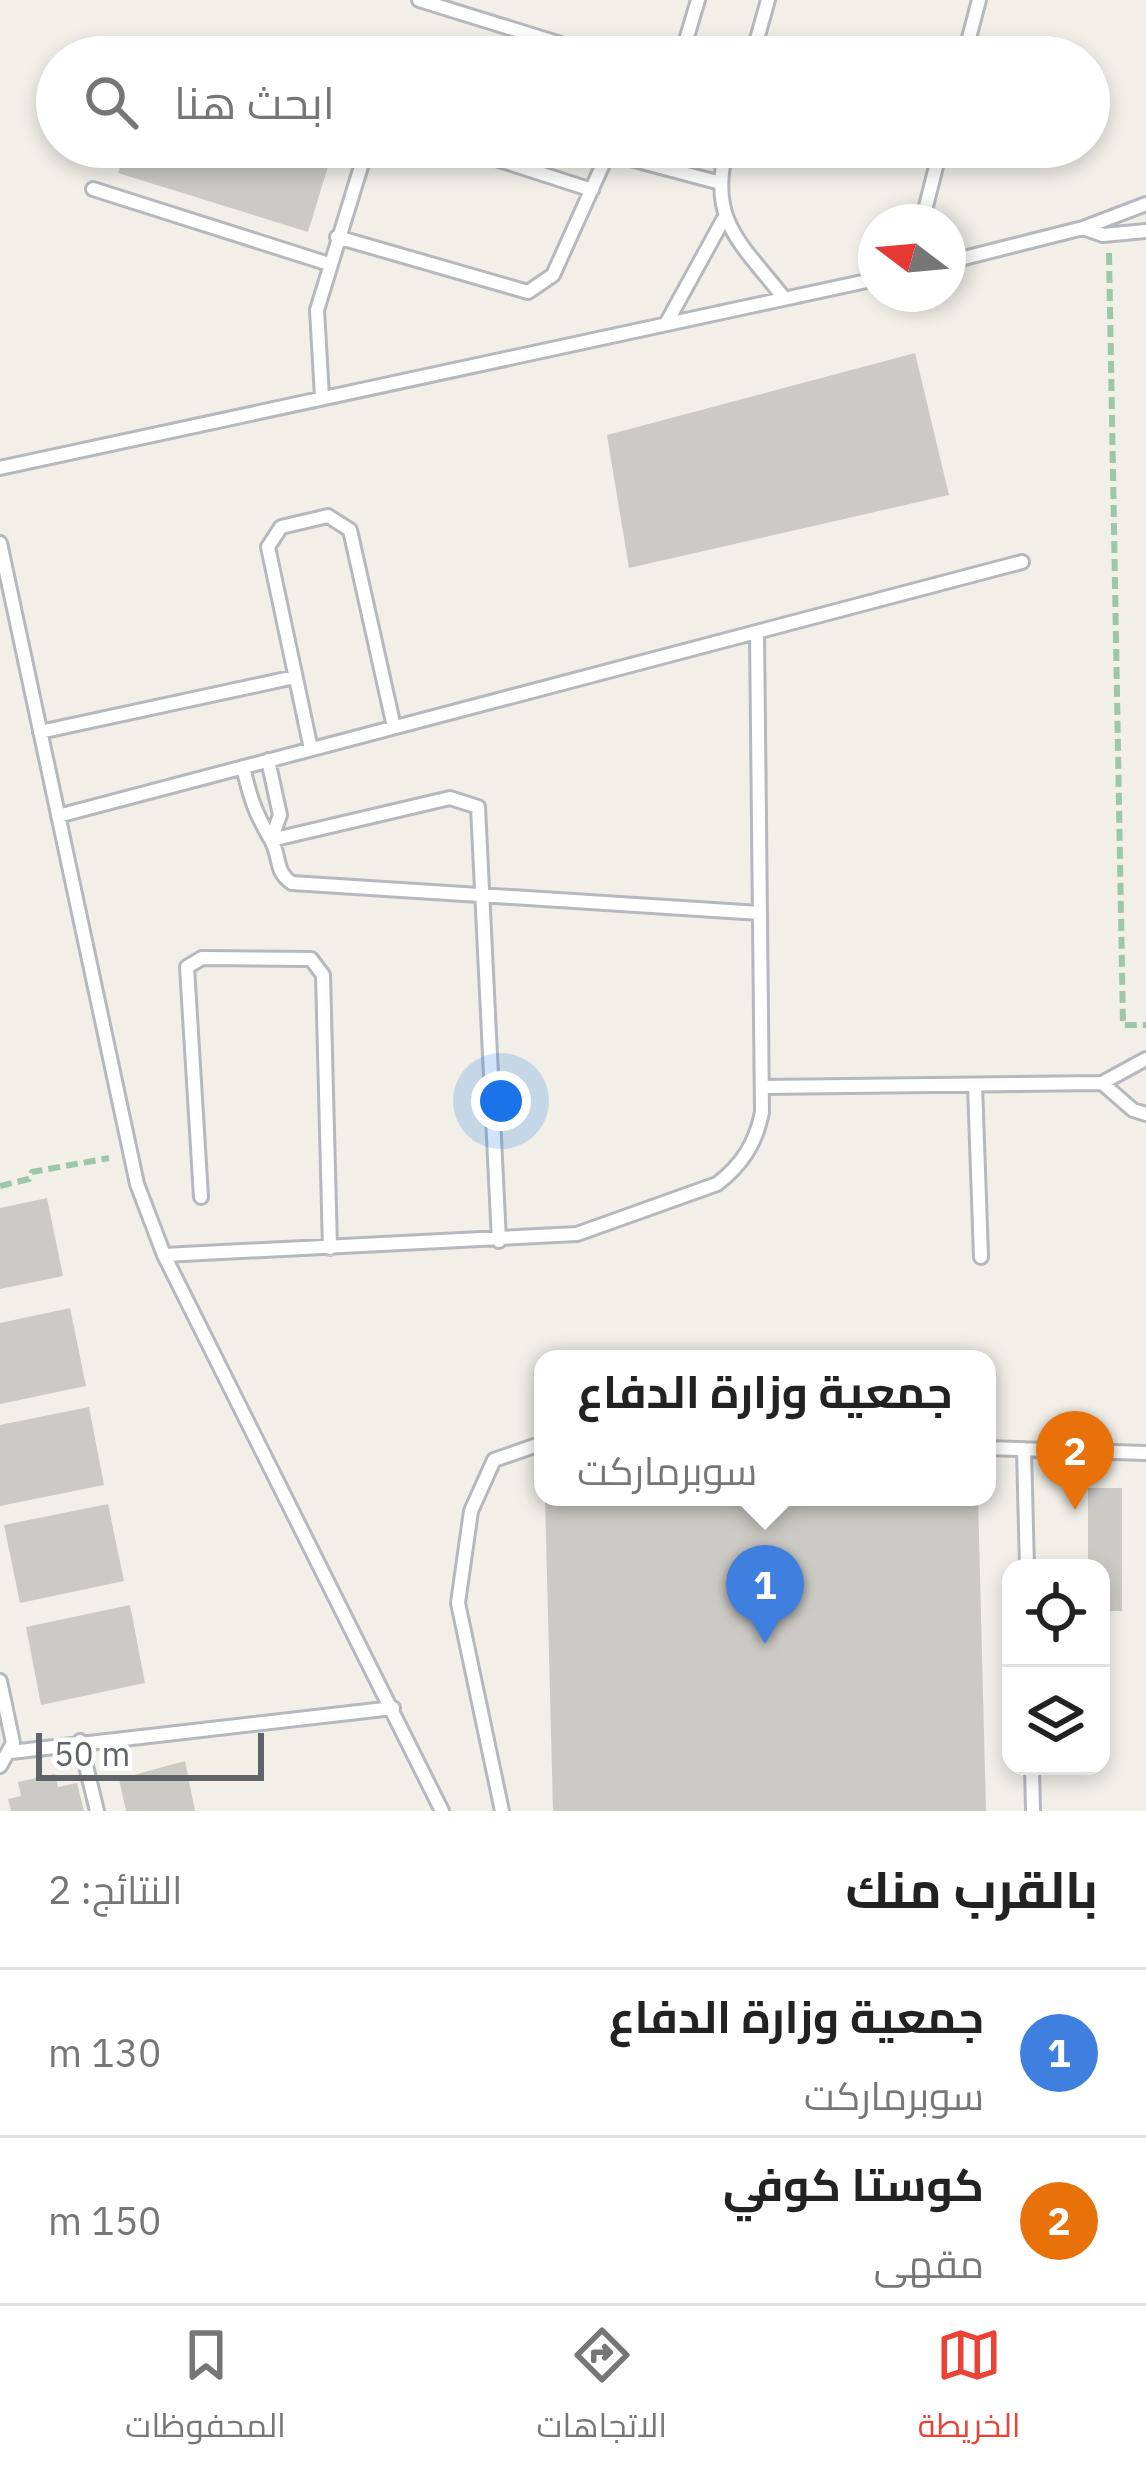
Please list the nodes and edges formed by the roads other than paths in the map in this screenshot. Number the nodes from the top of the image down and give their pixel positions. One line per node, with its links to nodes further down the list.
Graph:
1 (419, 0): 5 (lane)
2 (698, 0): 6 (lane)
3 (768, 0): 7 (lane)
4 (979, 0): 8 (lane)
5 (535, 36)
6 (687, 36)
7 (758, 36)
8 (970, 36)
9 (360, 168): 23 (lane)
10 (524, 168): 17 (lane)
11 (602, 168): 17 (lane)
12 (664, 168): 15 (lane)
13 (721, 168): 15 (lane)
14 (936, 168): 18 (lane)
15 (717, 182): 20 (lane)
16 (93, 189): 25 (lane)
17 (592, 190): 23 (lane)
18 (927, 204)
19 (1146, 204): 21 (lane)
20 (723, 220): 27 (lane); 28 (lane)
21 (1083, 228): 22 (lane); 24 (lane)
22 (1146, 231)
23 (337, 237): 25 (lane)
24 (966, 257)
25 (329, 264): 29 (lane)
26 (858, 283): 27 (lane)
27 (784, 298): 28 (lane)
28 (667, 322): 29 (lane)
29 (322, 398): 30 (lane)
30 (0, 468)
31 (0, 543): 36 (lane)
32 (1022, 562): 33 (lane)
33 (758, 632): 35 (lane); 43 (lane)
34 (295, 677): 35 (lane); 36 (lane); 37 (lane)
35 (394, 728): 37 (lane)
36 (40, 731): 40 (lane)
37 (310, 749): 38 (lane)
38 (268, 760): 39 (lane); 41 (lane)
39 (243, 767): 40 (lane); 41 (lane)
40 (58, 816): 52 (lane)
41 (271, 840): 42 (lane); 42 (lane)
42 (486, 899): 43 (lane); 50 (lane)
43 (760, 913): 47 (lane)
44 (1146, 1059): 45 (lane)
45 (1102, 1083): 46 (lane); 48 (lane)
46 (975, 1085): 47 (lane); 53 (lane)
47 (763, 1087): 50 (lane)
48 (1146, 1114)
49 (201, 1197): 51 (lane)
50 (499, 1241): 51 (lane)
51 (330, 1248): 52 (lane)
52 (164, 1255): 60 (lane)
53 (981, 1257)
54 (534, 1446): 67 (lane)
55 (996, 1448): 56 (lane)
56 (1024, 1449): 57 (lane); 58 (lane)
57 (1146, 1453)
58 (1027, 1559)
59 (0, 1681): 62 (lane)
60 (393, 1708): 61 (lane); 66 (lane)
61 (80, 1741): 62 (lane); 65 (lane)
62 (11, 1752): 63 (lane)
63 (0, 1766)
64 (1032, 1775): 68 (lane)
65 (97, 1811)
66 (442, 1811)
67 (502, 1811)
68 (1033, 1811)

